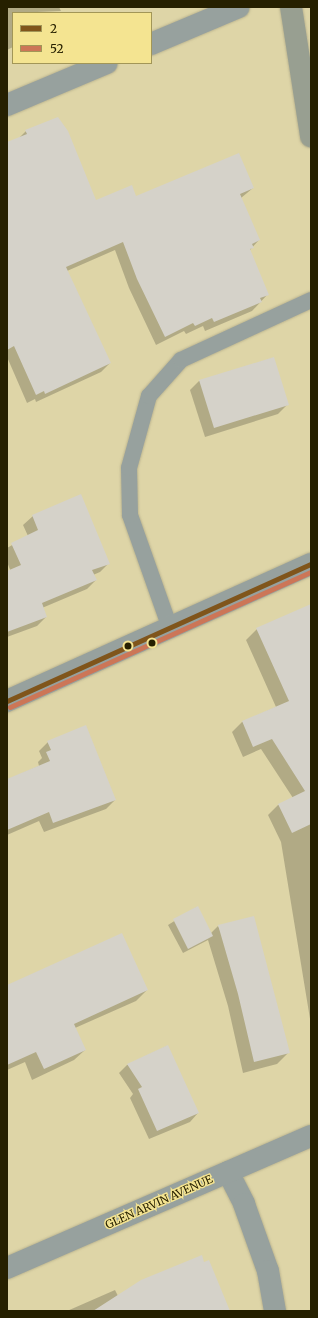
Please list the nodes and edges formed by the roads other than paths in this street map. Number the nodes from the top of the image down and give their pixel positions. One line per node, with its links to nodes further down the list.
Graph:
1 (239, 7): 3 (street)
2 (291, 7): 6 (main road)
3 (152, 44)
4 (105, 64): 5 (street)
5 (7, 105)
6 (311, 136)
7 (311, 300): 9 (lane)
8 (311, 564): 9 (street)
9 (170, 628): 10 (street)
10 (7, 701)
11 (311, 1136): 12 (street, GLEN ARVIN AVENUE)
12 (228, 1172): 13 (street, GLEN ARVIN AVENUE); 14 (street)
13 (7, 1268)
14 (275, 1311)

